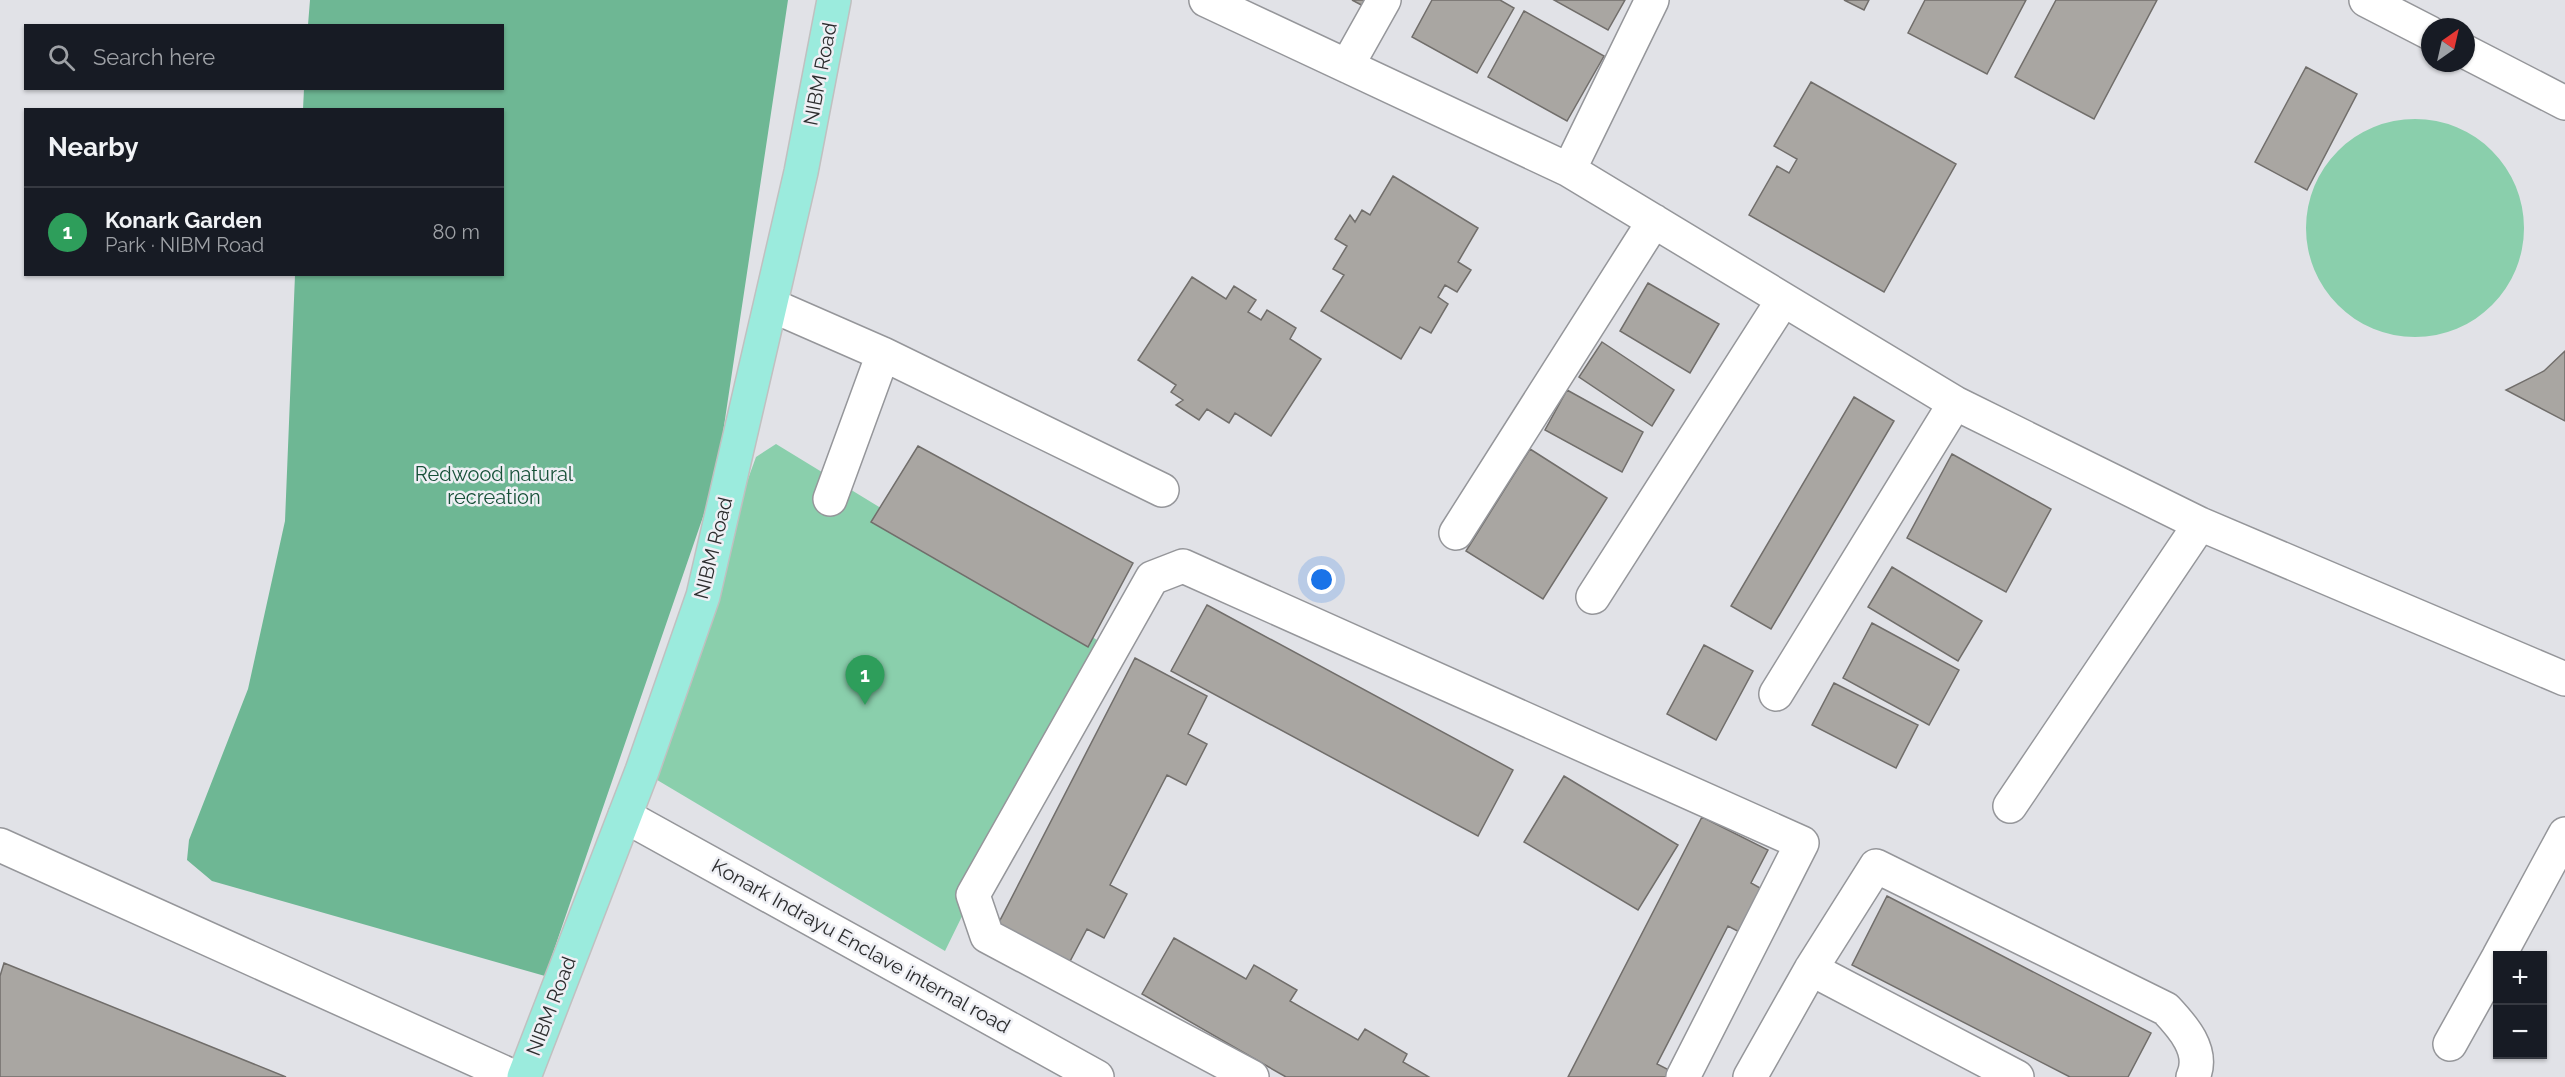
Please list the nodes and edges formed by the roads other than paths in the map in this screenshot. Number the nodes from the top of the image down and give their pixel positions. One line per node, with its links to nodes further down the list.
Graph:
1 (834, 0): 13 (main road, NIBM Road)
2 (1206, 0): 8 (street)
3 (1384, 0): 8 (street)
4 (1652, 0): 10 (street)
5 (2366, 0): 6 (street)
6 (2421, 28)
7 (2475, 57): 9 (street)
8 (1347, 66): 10 (street)
9 (2565, 103)
10 (1569, 170): 11 (street)
11 (1654, 221): 12 (street); 19 (street)
12 (1783, 300): 15 (street); 20 (street)
13 (771, 305): 14 (street); 24 (main road, NIBM Road)
14 (883, 354): 16 (street); 17 (street)
15 (1955, 403): 18 (street); 22 (street)
16 (1162, 490)
17 (830, 499)
18 (2200, 524): 21 (street); 23 (street)
19 (1456, 533)
20 (1593, 597)
21 (2565, 679)
22 (1776, 694)
23 (2010, 806)
24 (625, 816): 33 (main road, NIBM Road); 34 (street, Konark Indrayu Enclave internal road)
25 (2565, 834): 27 (street)
26 (0, 845): 32 (street)
27 (2501, 951)
28 (2493, 966): 30 (street)
29 (1811, 969): 31 (street); 37 (street); 38 (street)
30 (2450, 1044)
31 (2198, 1076)
32 (514, 1077)
33 (524, 1077)
34 (1097, 1077)
35 (1252, 1077): 36 (street)
36 (1683, 1077)
37 (1750, 1077)
38 (2017, 1077)

